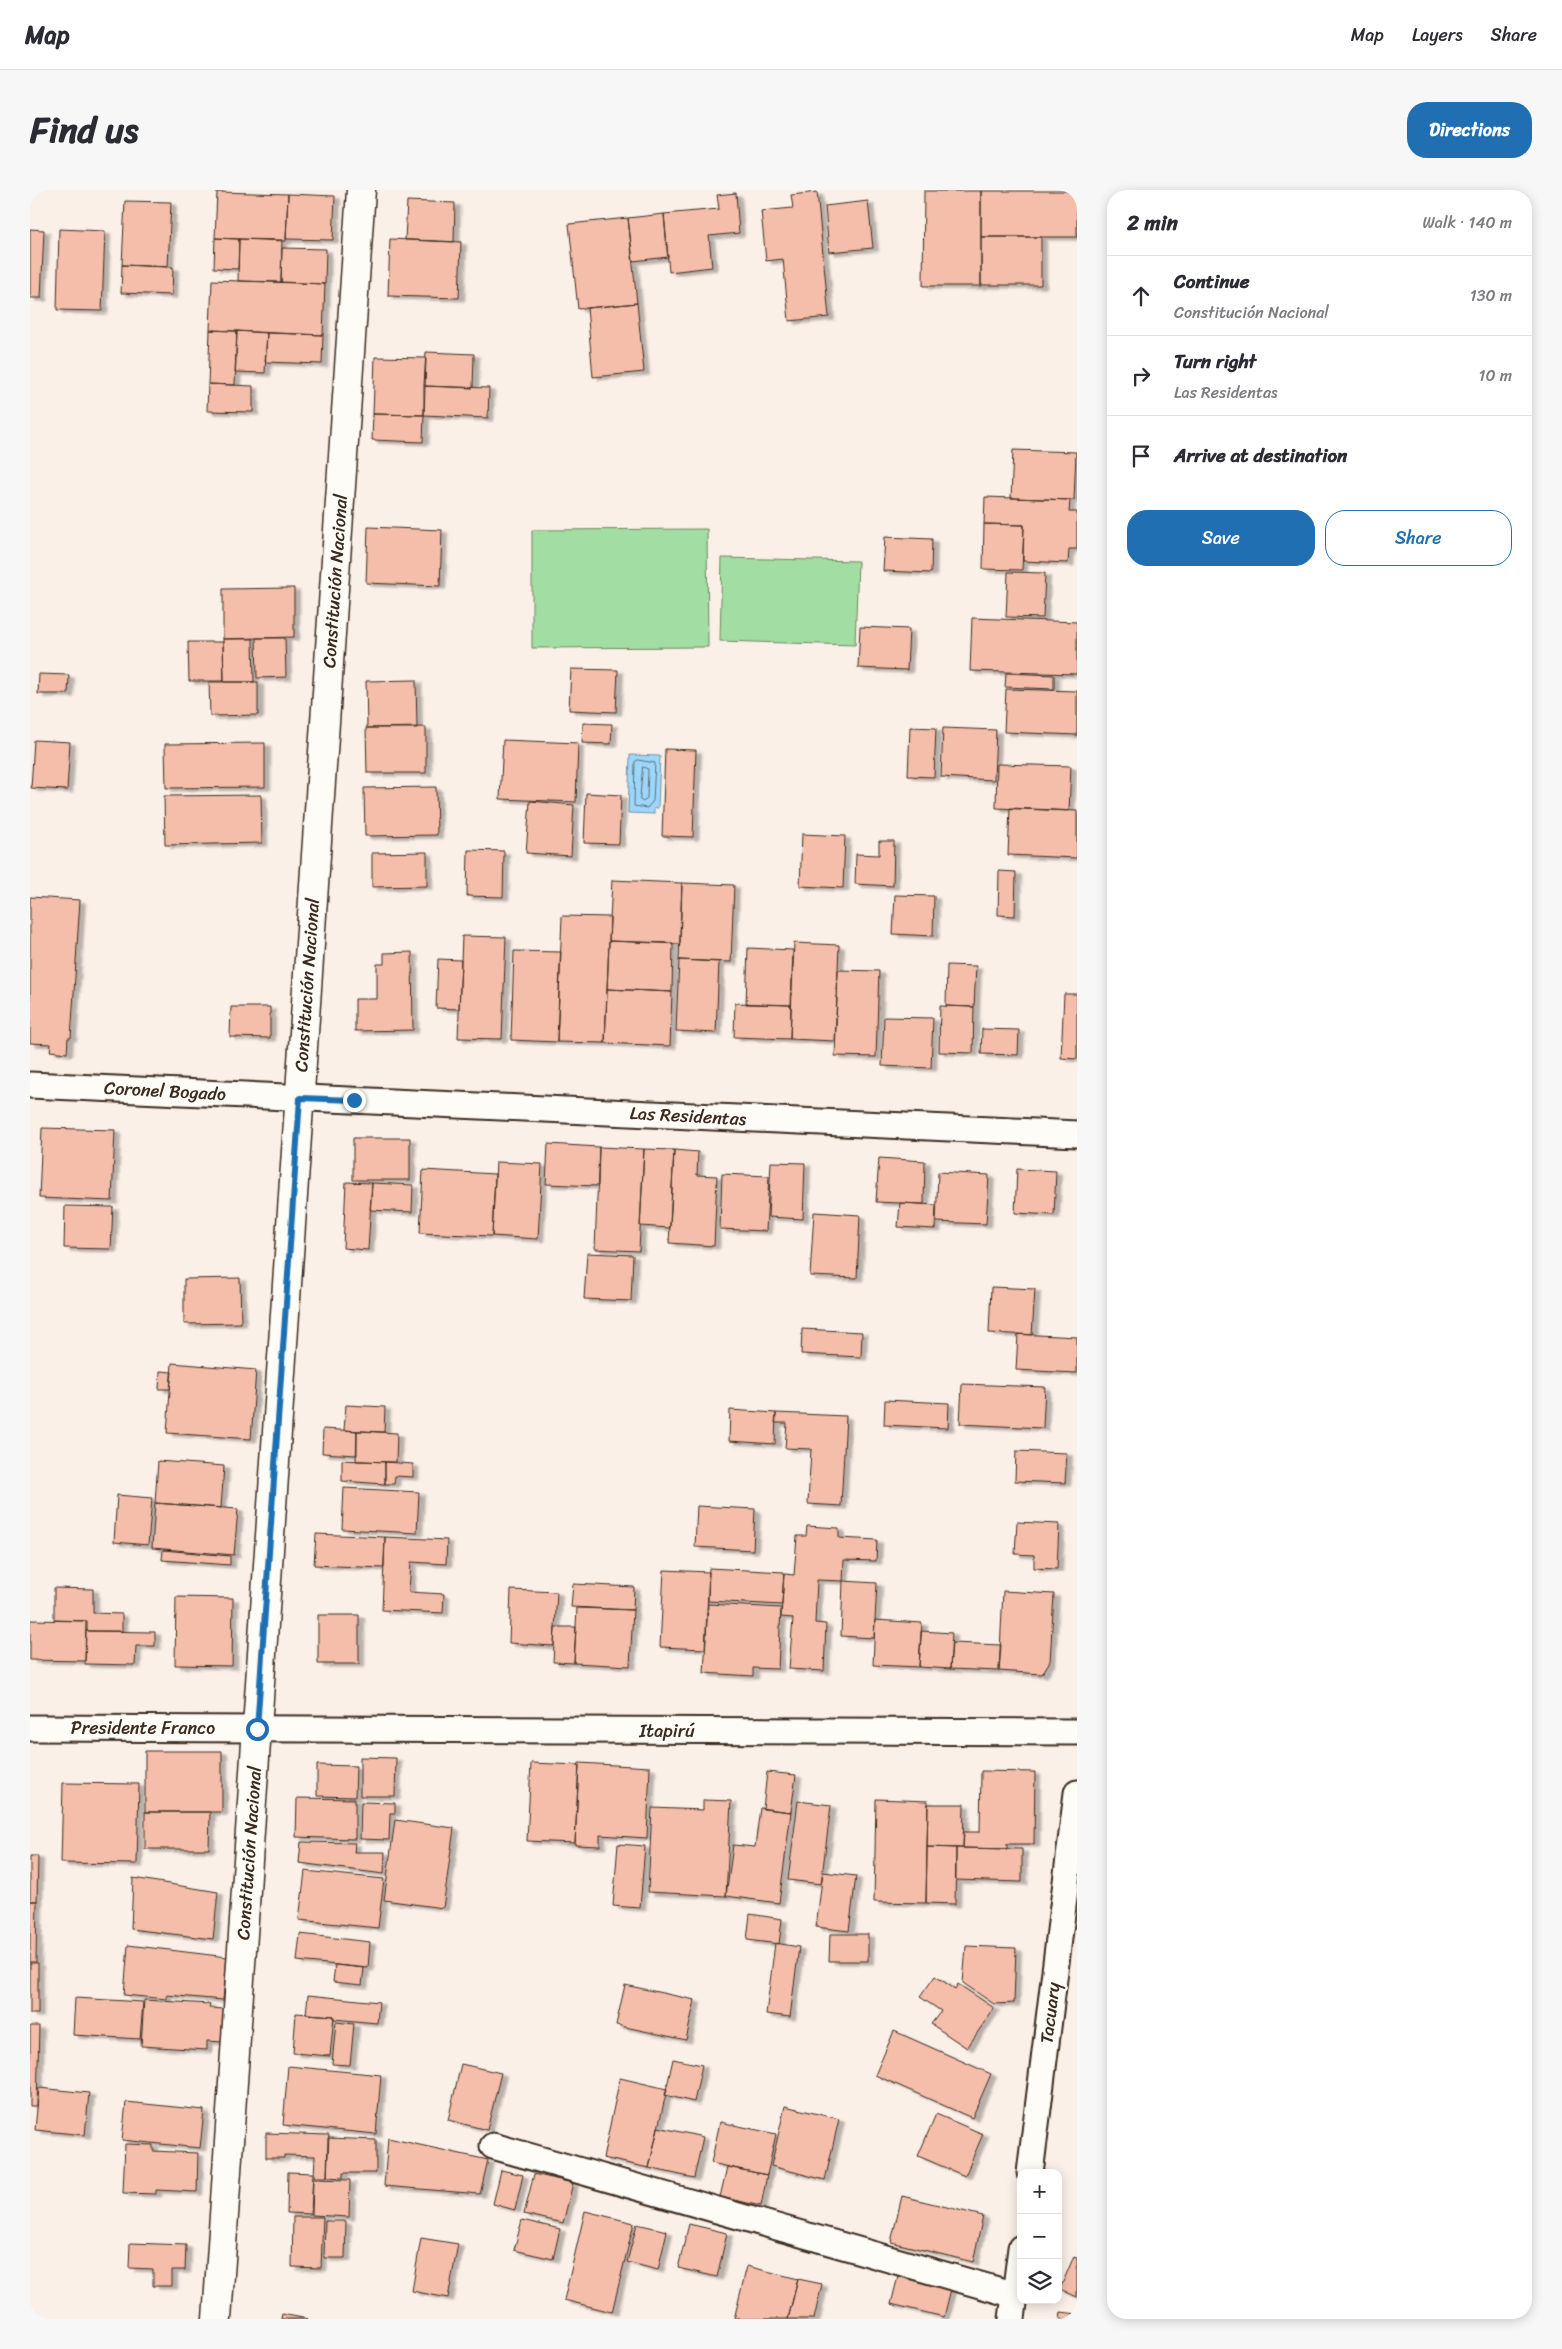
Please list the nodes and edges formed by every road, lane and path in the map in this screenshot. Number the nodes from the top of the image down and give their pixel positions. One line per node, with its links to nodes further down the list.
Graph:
1 (361, 190): 3 (street, Constitución Nacional)
2 (30, 1085): 3 (street, Coronel Bogado)
3 (300, 1098): 4 (street, Las Residentas); 6 (street, Constitución Nacional)
4 (1077, 1134)
5 (30, 1728): 6 (street, Presidente Franco)
6 (257, 1729): 7 (street, Itapirú); 13 (street, Constitución Nacional)
7 (1077, 1732)
8 (1077, 1793): 10 (street, Tacuary)
9 (493, 2146): 12 (street)
10 (1030, 2169)
11 (1020, 2259): 12 (street)
12 (1013, 2307)
13 (217, 2319)

